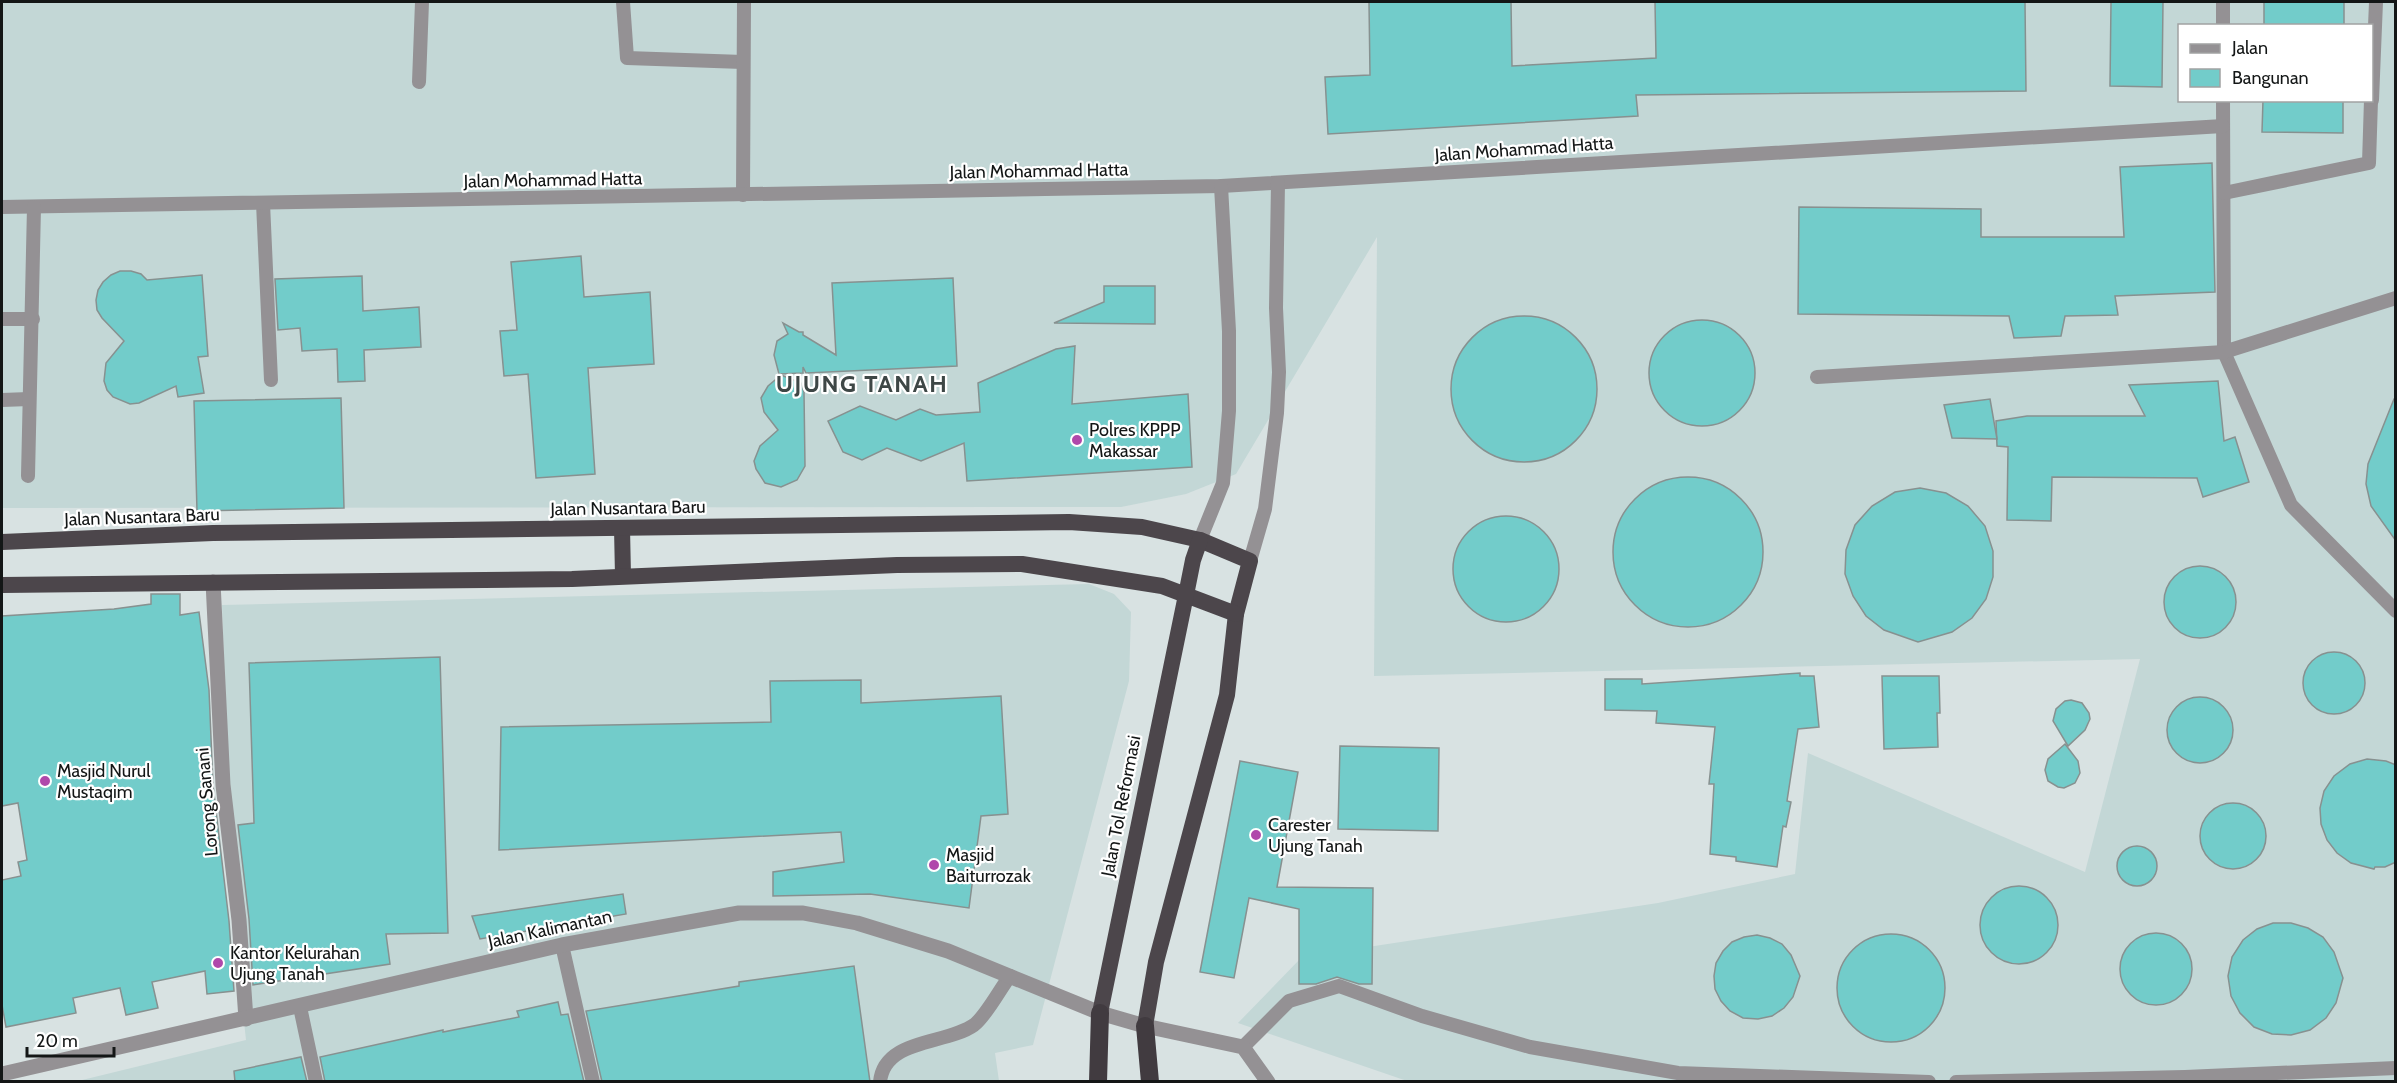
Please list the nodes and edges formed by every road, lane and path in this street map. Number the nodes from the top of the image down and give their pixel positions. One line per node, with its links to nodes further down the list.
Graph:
1 (422, 2): 9 (lane)
2 (623, 2): 7 (lane)
3 (744, 2): 7 (lane)
4 (2223, 2): 6 (lane)
5 (2376, 2): 8 (lane)
6 (2223, 24)
7 (743, 62): 16 (lane)
8 (2373, 76)
9 (419, 82)
10 (2223, 102): 12 (lane)
11 (2372, 102): 15 (lane)
12 (2223, 126): 13 (lane, Jalan Mohammad Hatta); 15 (lane)
13 (1278, 183): 14 (lane, Jalan Mohammad Hatta); 32 (lane)
14 (1221, 186): 16 (lane, Jalan Mohammad Hatta); 30 (lane)
15 (2224, 193): 23 (lane)
16 (743, 195): 17 (lane, Jalan Mohammad Hatta)
17 (262, 203): 19 (lane, Jalan Mohammad Hatta); 25 (lane)
18 (2, 207): 19 (lane, Jalan Mohammad Hatta)
19 (34, 207): 21 (lane)
20 (2396, 298): 23 (lane)
21 (33, 318): 22 (lane); 26 (lane)
22 (2, 319)
23 (2224, 352): 24 (lane); 37 (lane)
24 (1817, 377)
25 (271, 380)
26 (29, 399): 27 (lane); 28 (lane)
27 (2, 400)
28 (28, 476)
29 (622, 528): 30 (highway, Jalan Nusantara Baru); 31 (highway, Jalan Nusantara Baru); 33 (highway)
30 (1200, 540): 32 (highway, Jalan Nusantara Baru); 36 (highway, Jalan Tol Reformasi)
31 (2, 542)
32 (1250, 561): 38 (highway)
33 (622, 576): 34 (highway); 36 (highway)
34 (213, 582): 35 (highway); 43 (street, Lorong Sanani)
35 (2, 585)
36 (1185, 595): 38 (highway); 42 (highway, Jalan Tol Reformasi)
37 (2396, 611)
38 (1236, 614): 44 (highway)
39 (562, 945): 40 (street, Jalan Kalimantan); 41 (street, Jalan Kalimantan); 49 (lane)
40 (1010, 976): 42 (street, Jalan Kalimantan); 50 (lane)
41 (300, 1007): 43 (street, Jalan Kalimantan); 48 (lane)
42 (1100, 1013): 44 (street, Jalan Kalimantan); 51 (highway, Jalan Tol Reformasi)
43 (246, 1018): 47 (street, Jalan Kalimantan)
44 (1145, 1026): 45 (street, Jalan Kalimantan); 52 (highway)
45 (1243, 1047): 53 (street); 54 (lane)
46 (2396, 1068): 55 (lane)
47 (2, 1074)
48 (316, 1082)
49 (593, 1082)
50 (880, 1082)
51 (1098, 1082)
52 (1150, 1082)
53 (1268, 1082)
54 (1929, 1082)
55 (1956, 1082)

